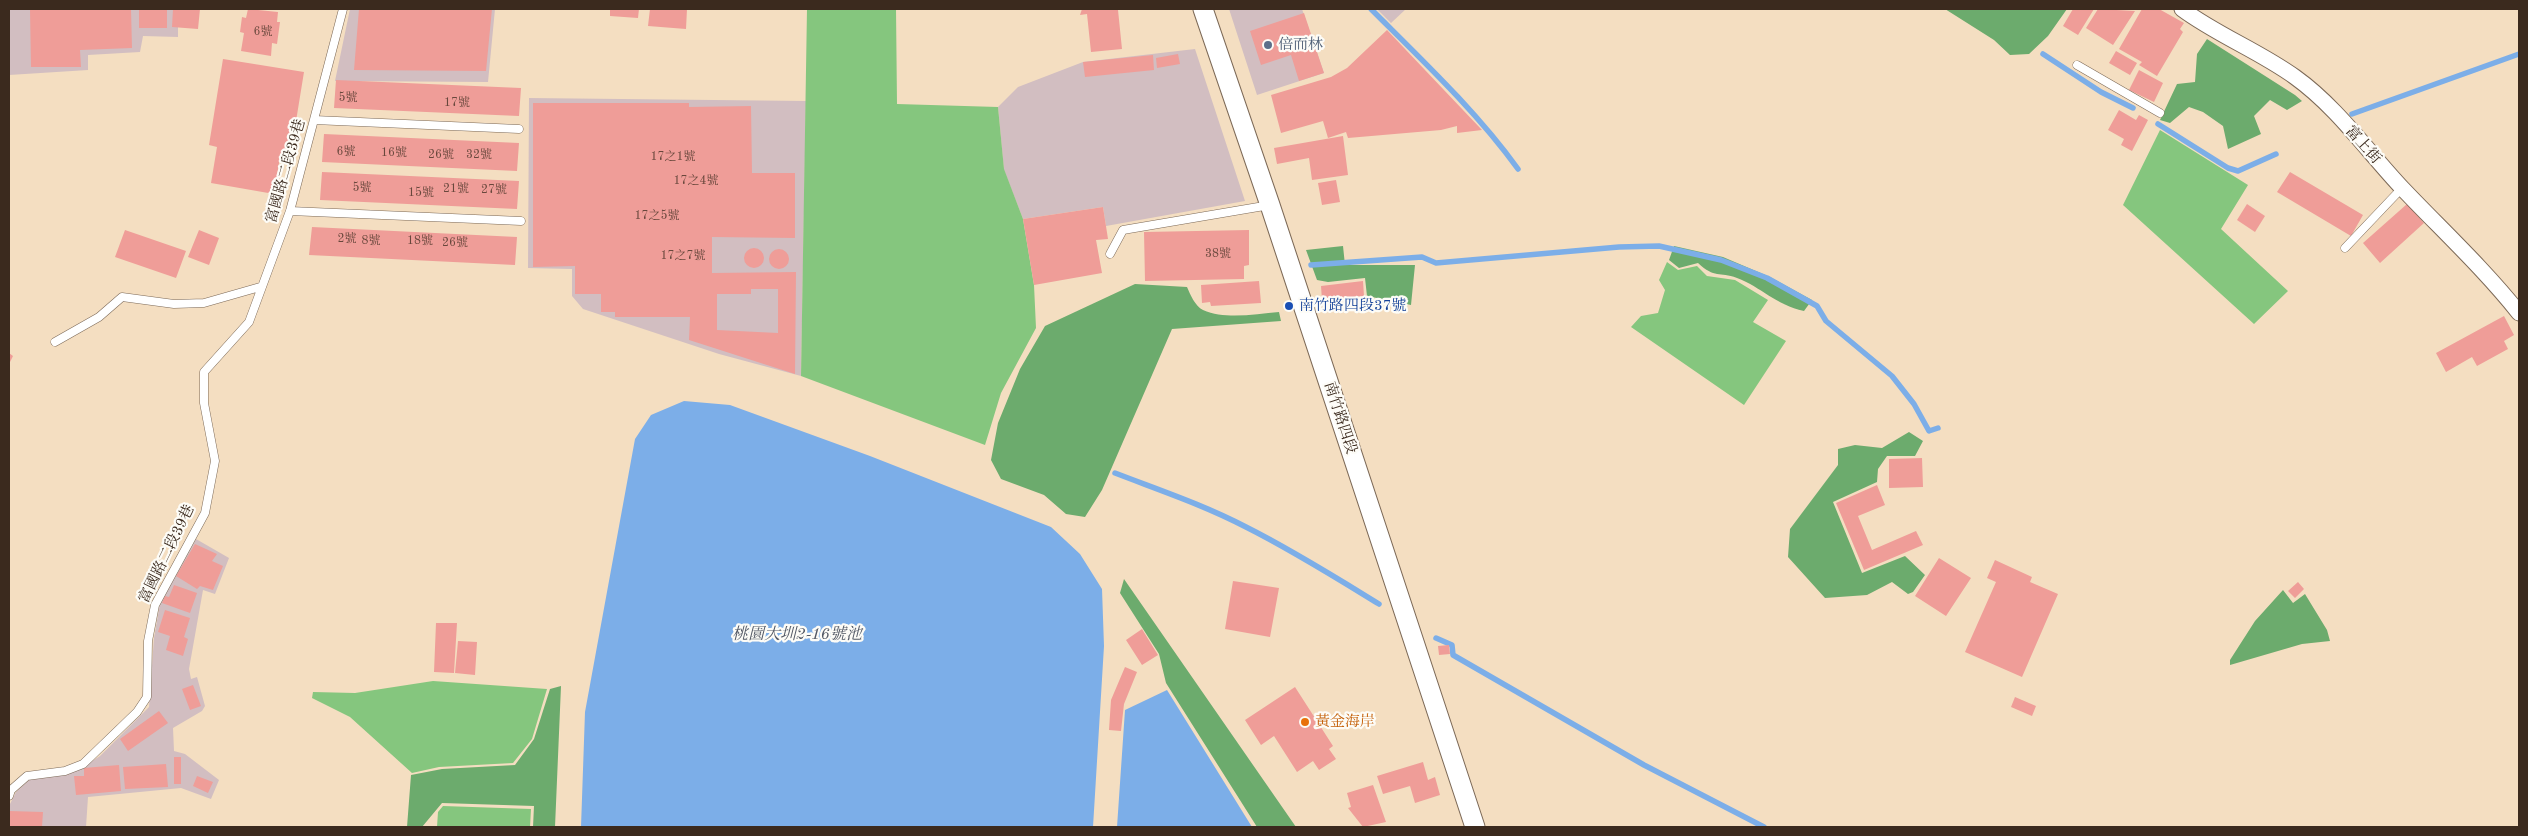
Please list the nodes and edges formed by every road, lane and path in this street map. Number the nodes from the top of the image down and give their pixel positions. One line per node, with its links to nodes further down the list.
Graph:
1 (343, 9): 6 (lane, 富國路二段39巷)
2 (1203, 9): 9 (street, 南竹路四段)
3 (2182, 9): 8 (street, 富上街)
4 (2077, 65): 5 (lane)
5 (2160, 113)
6 (314, 120): 7 (lane); 10 (lane, 富國路二段39巷)
7 (520, 130)
8 (2402, 188): 12 (lane); 15 (street, 富上街)
9 (1270, 205): 13 (lane); 18 (street, 南竹路四段)
10 (290, 212): 11 (lane); 14 (lane, 富國路二段39巷)
11 (521, 222)
12 (2345, 248)
13 (1110, 254)
14 (260, 287): 16 (lane); 17 (lane, 富國路二段39巷)
15 (2519, 313)
16 (55, 342)
17 (9, 796)
18 (1475, 827)

